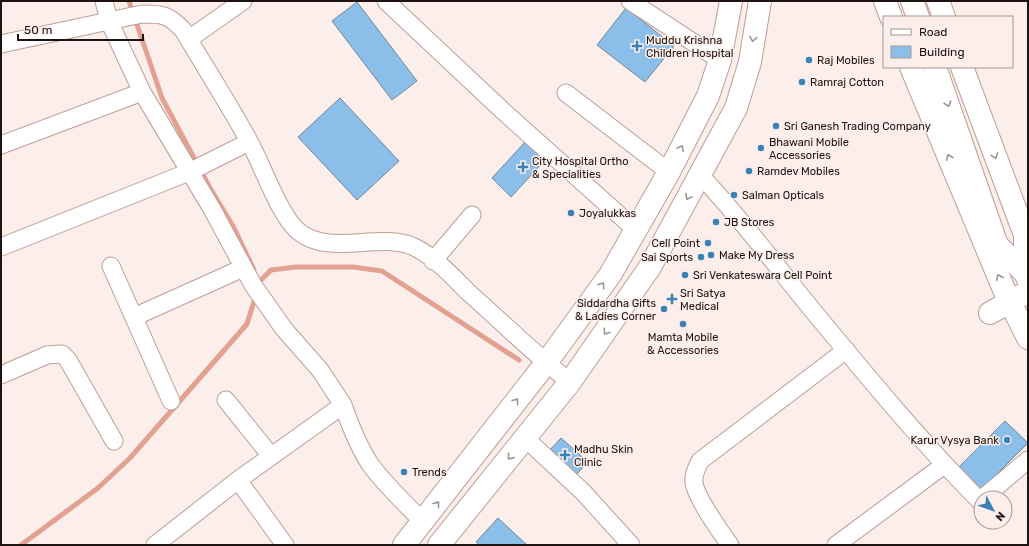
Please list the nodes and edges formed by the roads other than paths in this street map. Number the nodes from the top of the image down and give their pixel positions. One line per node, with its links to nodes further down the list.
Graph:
1 (104, 1): 13 (street)
2 (243, 1): 14 (street)
3 (386, 1): 28 (street)
4 (630, 1): 16 (street)
5 (731, 1): 16 (main road)
6 (760, 1): 26 (main road, one-way to 26)
7 (885, 1): 10 (main road)
8 (912, 1): 11 (main road)
9 (938, 1): 12 (main road)
10 (891, 16)
11 (918, 16)
12 (944, 16)
13 (109, 21): 14 (street); 15 (street); 20 (street)
14 (189, 39): 22 (street)
15 (1, 44)
16 (720, 60): 25 (main road, one-way to 16)
17 (912, 68): 34 (main road, one-way to 17)
18 (935, 68): 34 (main road, one-way to 34)
19 (962, 68): 29 (main road, one-way to 29)
20 (142, 92): 23 (street); 24 (street)
21 (566, 93): 25 (street)
22 (249, 142): 24 (street); 31 (street)
23 (1, 145)
24 (189, 172): 30 (street); 33 (street)
25 (669, 172): 28 (main road)
26 (700, 175): 38 (street); 41 (main road, one-way to 41)
27 (472, 215): 31 (street)
28 (636, 230): 39 (main road, one-way to 28)
29 (1027, 234): 34 (main road)
30 (1, 247)
31 (433, 261): 39 (street)
32 (111, 266): 36 (street)
33 (243, 268): 36 (street); 44 (street)
34 (1023, 286): 35 (main road); 37 (main road)
35 (990, 313)
36 (134, 317): 43 (street)
37 (1028, 338)
38 (846, 350): 49 (street); 59 (street)
39 (546, 363): 41 (street); 53 (main road, one-way to 39)
40 (1, 375): 46 (street)
41 (570, 382): 45 (main road)
42 (226, 400): 47 (street)
43 (171, 401)
44 (343, 404): 47 (street); 53 (street)
45 (525, 438): 57 (main road, one-way to 57); 58 (street)
46 (114, 440)
47 (271, 456): 50 (street)
48 (1028, 460): 51 (street)
49 (944, 465): 52 (street); 60 (street)
50 (238, 480): 54 (street); 55 (street)
51 (993, 490)
52 (973, 494)
53 (423, 522): 56 (main road)
54 (155, 545)
55 (285, 545)
56 (404, 545)
57 (439, 545)
58 (631, 545)
59 (730, 545)
60 (836, 545)

